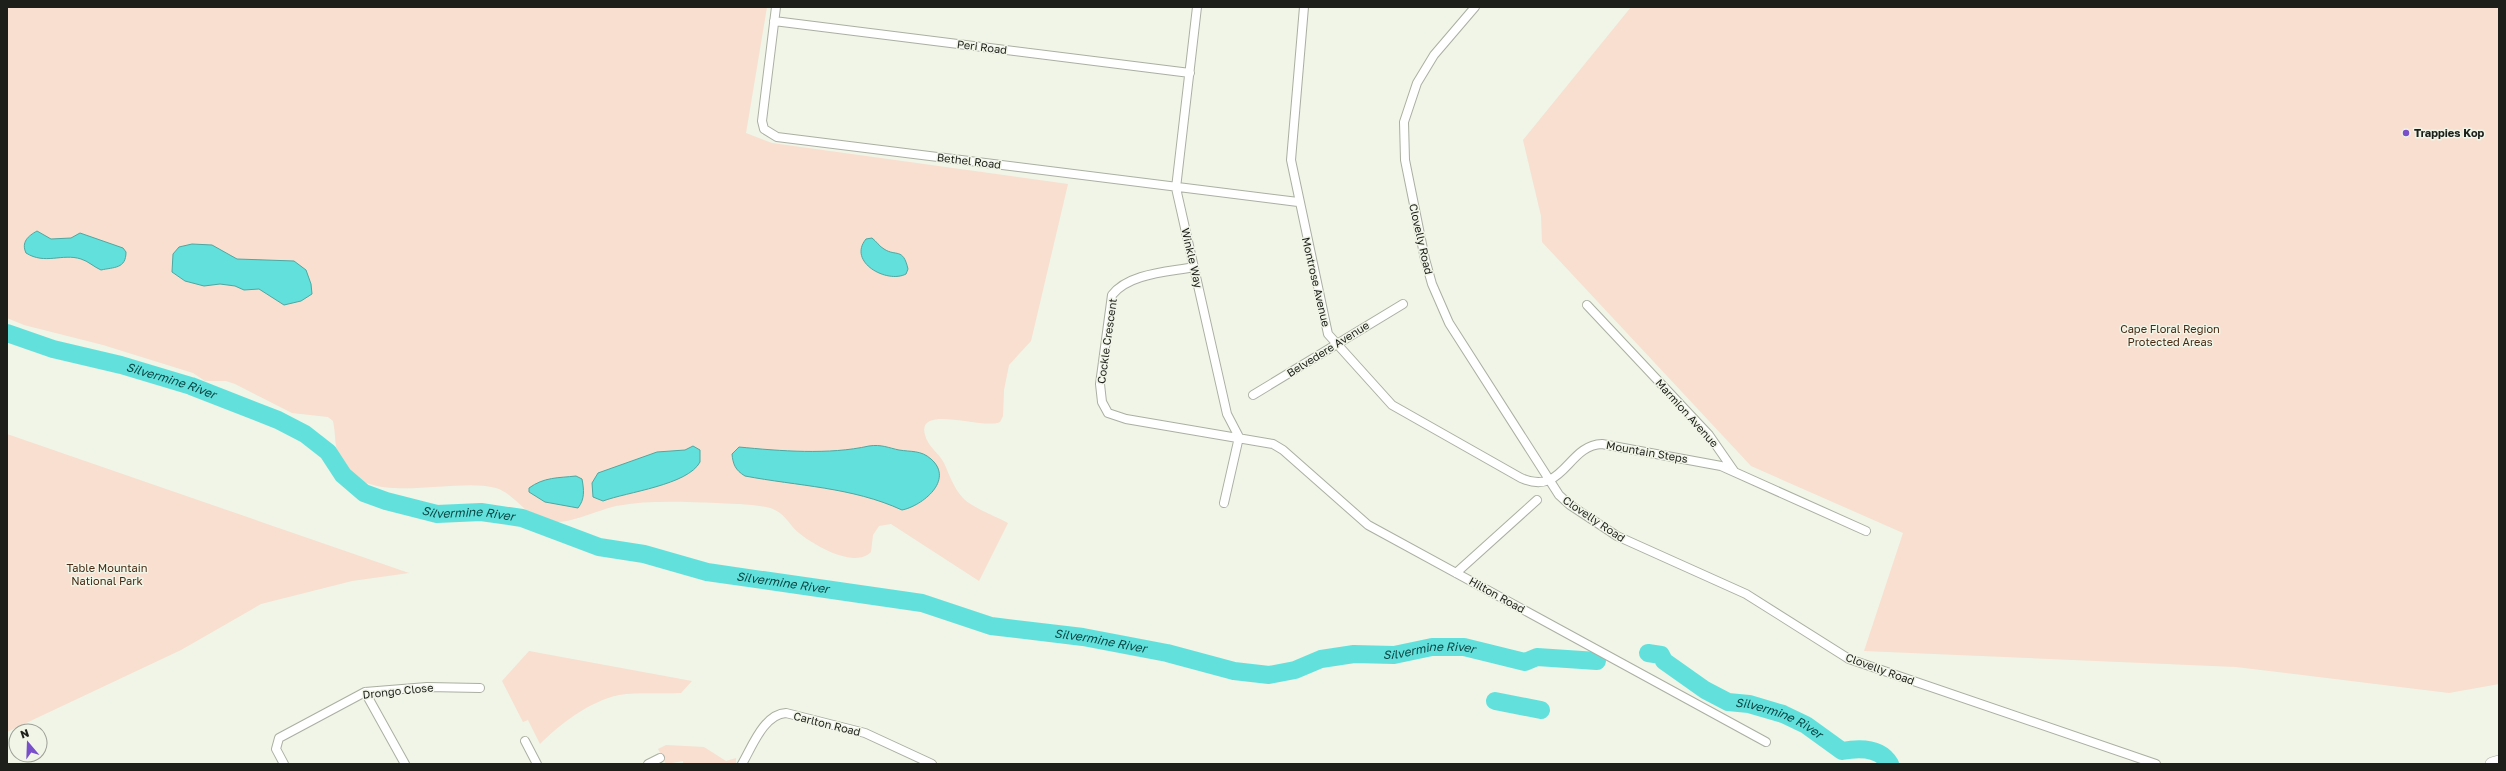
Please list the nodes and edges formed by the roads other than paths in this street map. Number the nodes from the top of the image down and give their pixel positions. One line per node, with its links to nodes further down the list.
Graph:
1 (776, 7): 5 (street, Bethel Road)
2 (1197, 7): 6 (street, Winkle Way)
3 (1304, 7): 8 (street, Montrose Avenue)
4 (1475, 7): 16 (street, Clovelly Road)
5 (774, 21): 6 (street, Peri Road); 7 (street, Bethel Road)
6 (1190, 73): 7 (street, Winkle Way)
7 (1176, 188): 8 (street, Bethel Road); 9 (street, Winkle Way)
8 (1298, 202): 12 (street, Montrose Avenue)
9 (1194, 267): 14 (street, Winkle Way); 14 (street, Cockle Crescent)
10 (1403, 304): 12 (street, Belvedere Avenue)
11 (1587, 305): 15 (street, Marmion Avenue)
12 (1335, 344): 13 (street, Belvedere Avenue); 16 (street, Montrose Avenue)
13 (1253, 395)
14 (1239, 436): 18 (street); 20 (street, Hilton Road)
15 (1734, 471): 16 (street, Mountain Steps); 19 (street)
16 (1548, 481): 33 (street, Clovelly Road)
17 (1537, 500): 20 (street)
18 (1224, 503)
19 (1866, 531)
20 (1456, 573): 24 (street, Hilton Road)
21 (480, 688): 22 (street, Drongo Close)
22 (365, 692): 27 (street, Drongo Close); 28 (street)
23 (524, 741): 29 (street)
24 (1766, 742)
25 (660, 758): 30 (street)
26 (2499, 762): 34 (main road)
27 (283, 764)
28 (405, 764)
29 (537, 764)
30 (648, 764)
31 (742, 764): 32 (street, Carlton Road)
32 (932, 764)
33 (2156, 764)
34 (2492, 764)

